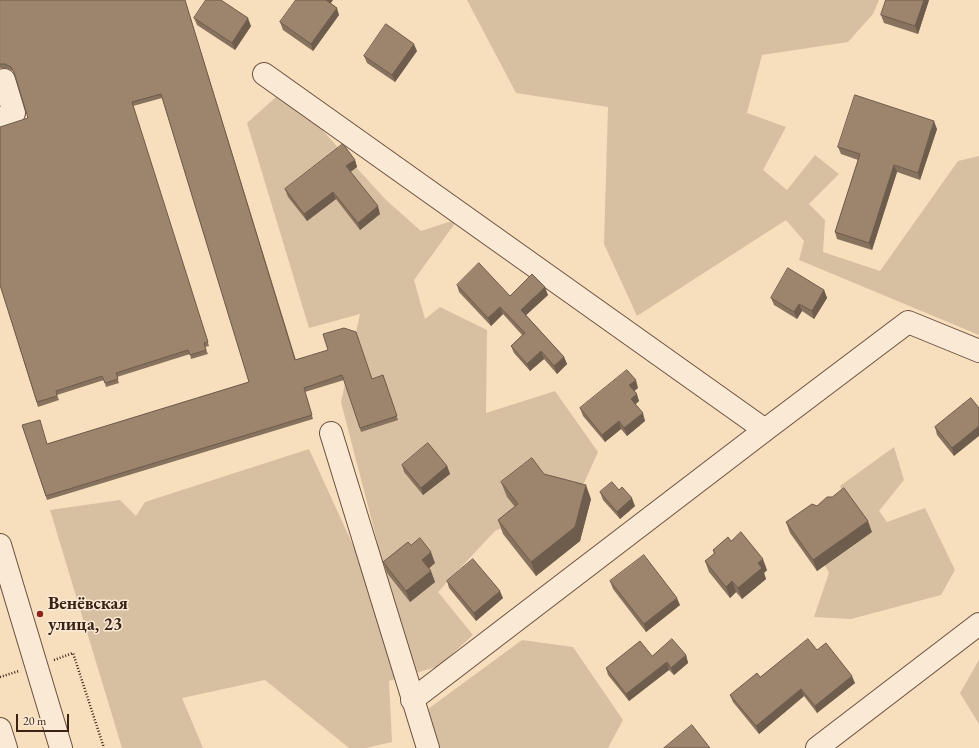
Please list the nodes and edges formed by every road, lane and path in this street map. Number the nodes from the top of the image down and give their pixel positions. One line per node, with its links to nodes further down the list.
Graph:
1 (264, 74): 5 (street)
2 (4, 80): 3 (street)
3 (0, 119)
4 (979, 351): 5 (street)
5 (765, 430): 10 (street)
6 (331, 433): 10 (street)
7 (0, 545): 13 (street)
8 (979, 624): 16 (street)
9 (73, 653): 14 (path)
10 (412, 700): 15 (street)
11 (0, 729): 12 (street)
12 (6, 748)
13 (62, 748)
14 (104, 748)
15 (428, 748)
16 (817, 748)

